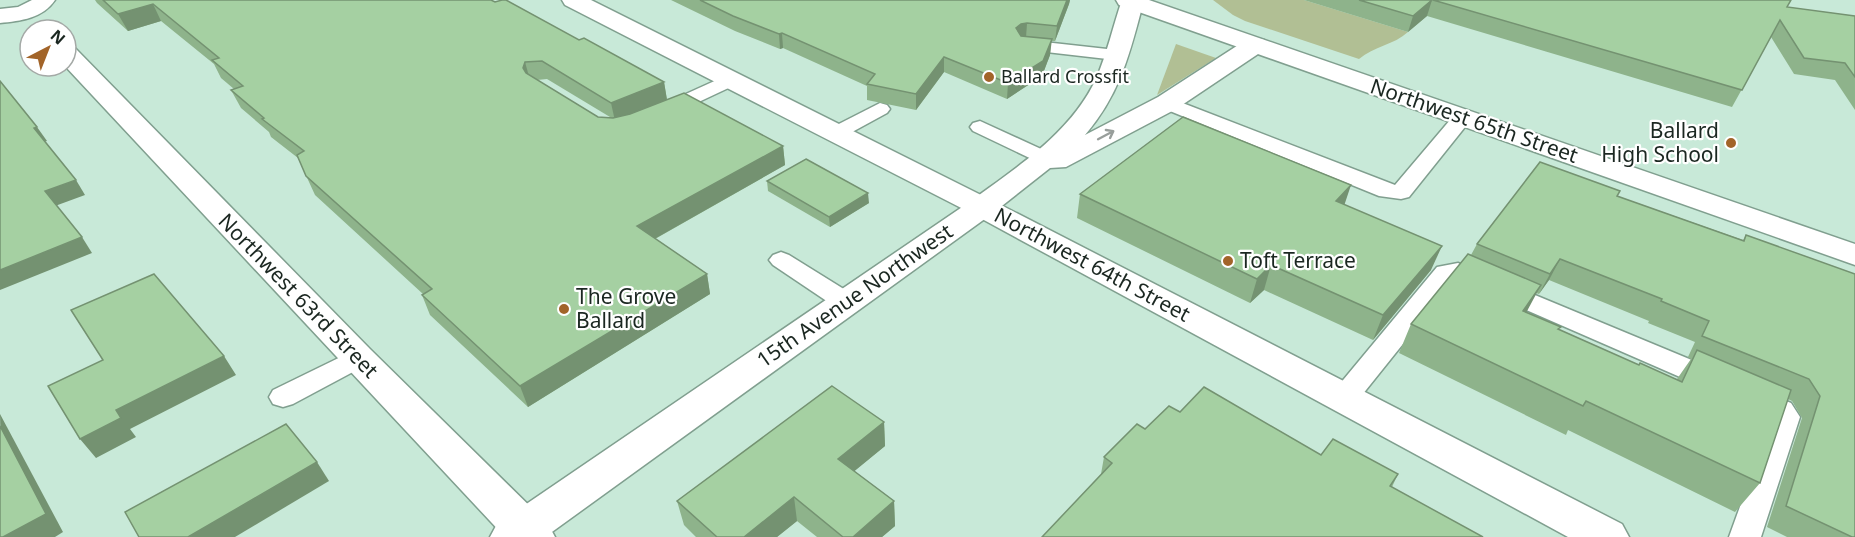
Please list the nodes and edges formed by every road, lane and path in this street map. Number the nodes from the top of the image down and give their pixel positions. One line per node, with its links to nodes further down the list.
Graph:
1 (6, 0): 4 (street)
2 (573, 0): 11 (street, Northwest 64th Street)
3 (1131, 1): 8 (street, Northwest 65th Street); 9 (street, 15th Avenue Northwest)
4 (0, 2)
5 (35, 6): 6 (street)
6 (0, 16)
7 (1026, 45): 9 (lane)
8 (1256, 45): 12 (street); 14 (street, Northwest 65th Street)
9 (1116, 55): 18 (street, 15th Avenue Northwest)
10 (78, 66): 24 (street, Northwest 63rd Street)
11 (730, 80): 15 (lane); 17 (street, Northwest 64th Street)
12 (1167, 103): 14 (lane); 19 (street, one-way to 12)
13 (880, 109): 17 (lane)
14 (1463, 117): 21 (street, Northwest 65th Street)
15 (646, 119)
16 (980, 127): 18 (lane)
17 (836, 133): 20 (street, Northwest 64th Street)
18 (1045, 158): 19 (street, 15th Avenue Northwest)
19 (1017, 180): 20 (street, 15th Avenue Northwest)
20 (982, 207): 23 (street, 15th Avenue Northwest); 26 (street, Northwest 64th Street)
21 (1855, 255)
22 (781, 260): 23 (lane)
23 (846, 302): 27 (street, 15th Avenue Northwest)
24 (357, 358): 25 (lane); 27 (street, Northwest 63rd Street)
25 (283, 397)
26 (1344, 398): 28 (street, Northwest 64th Street); 29 (lane)
27 (523, 534)
28 (1607, 537)
29 (1745, 537)

